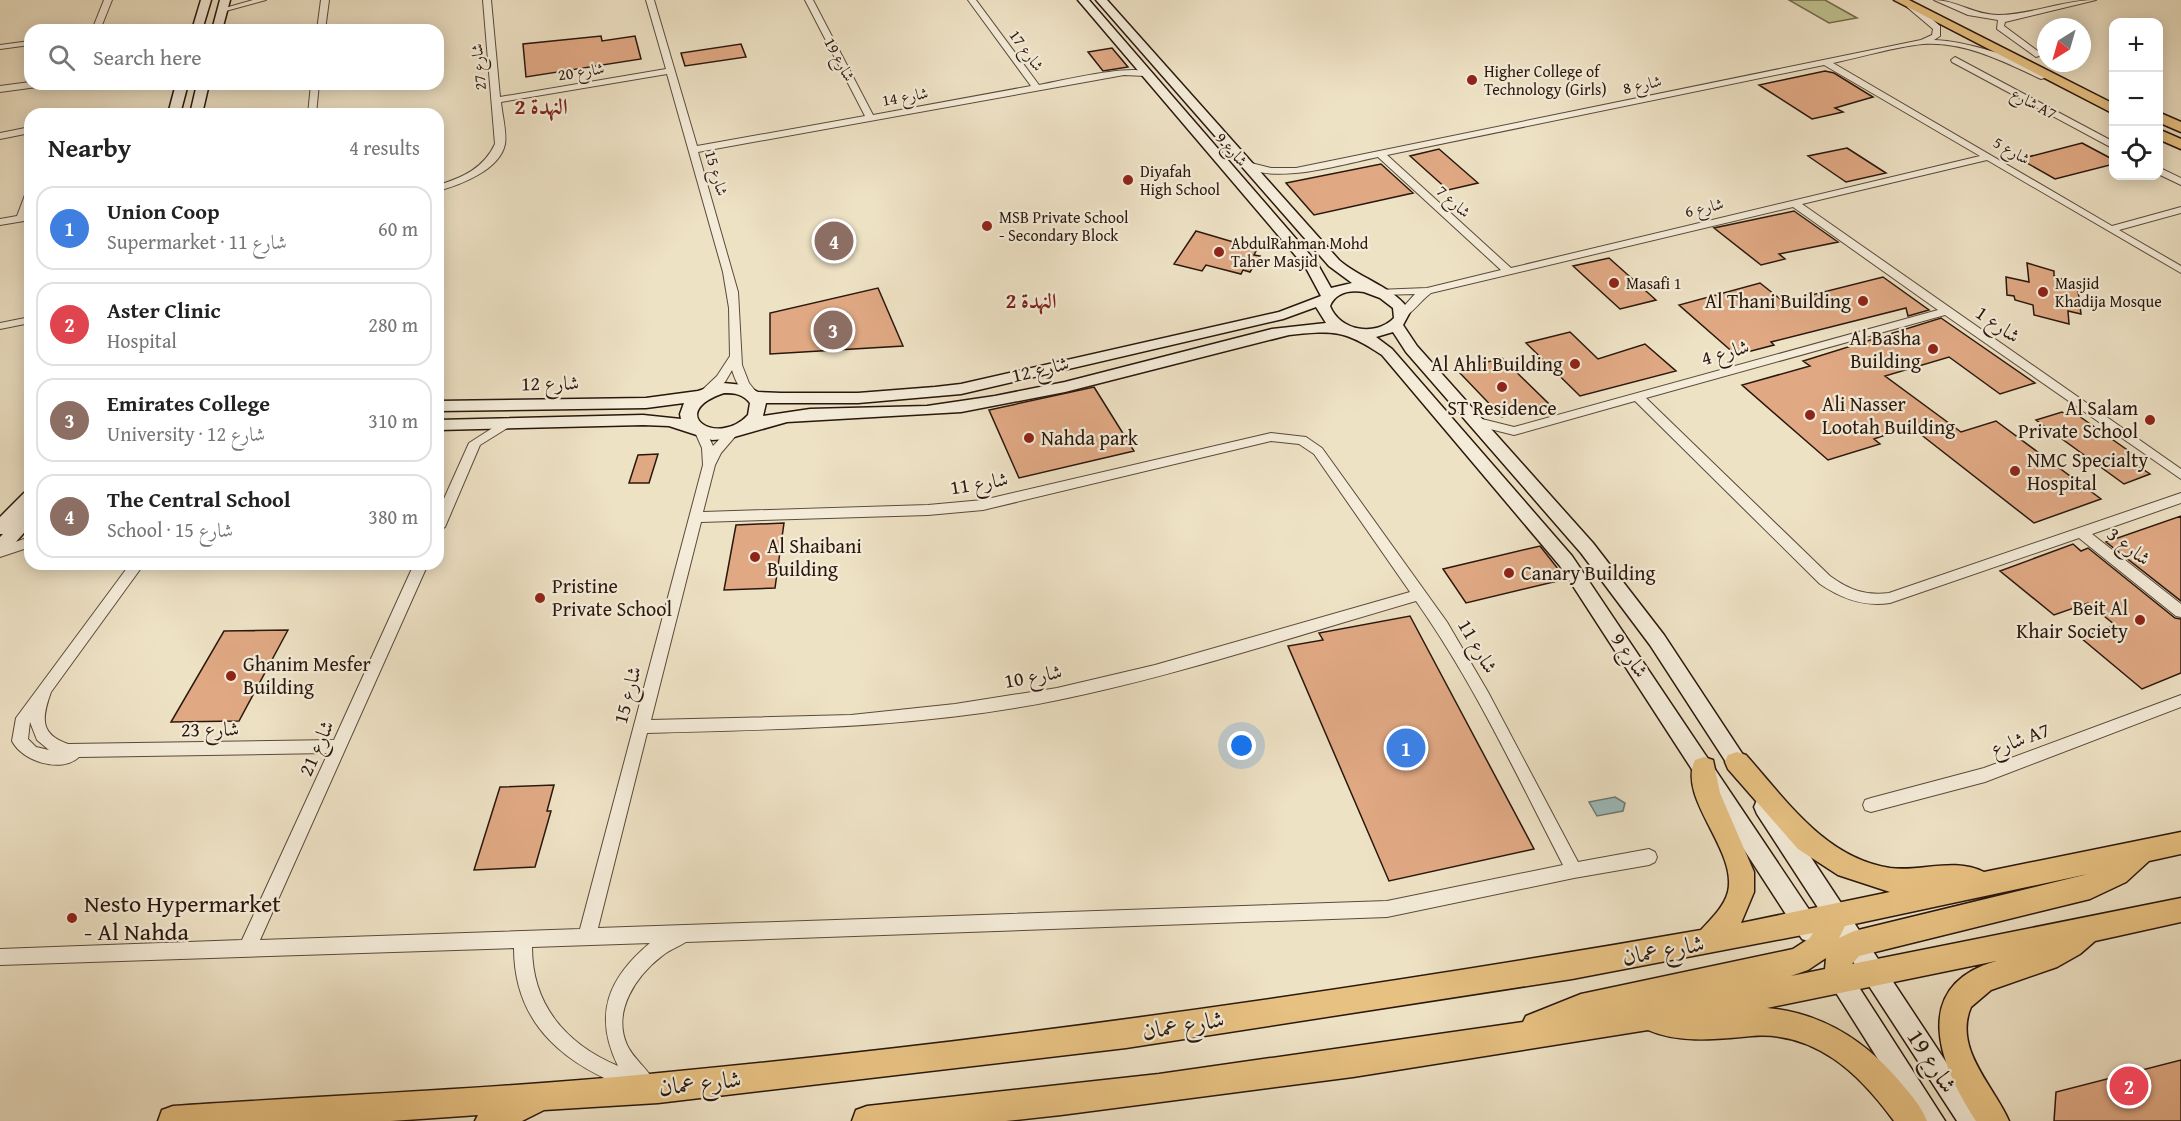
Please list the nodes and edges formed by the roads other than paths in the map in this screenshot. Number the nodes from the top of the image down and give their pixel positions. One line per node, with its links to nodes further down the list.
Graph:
1 (108, 0): 17 (street)
2 (206, 0): 18 (street)
3 (262, 0): 14 (street)
4 (325, 0): 20 (street)
5 (487, 0): 39 (street, شارع 27)
6 (650, 0): 29 (street, شارع 15)
7 (809, 0): 44 (street, شارع 19)
8 (972, 0): 32 (street, شارع 17)
9 (1083, 0): 28 (street, شارع 9)
10 (1101, 0): 55 (street, شارع 9)
11 (1929, 0): 25 (main road)
12 (1938, 0): 16 (street)
13 (2092, 0): 16 (street)
14 (225, 3): 19 (street)
15 (1905, 3): 21 (street); 37 (main road)
16 (2009, 16): 24 (street)
17 (98, 24)
18 (199, 24)
19 (219, 24)
20 (322, 24)
21 (1923, 42): 27 (street, شارع 8); 37 (street, شارع 8)
22 (24, 44): 23 (street)
23 (0, 47)
24 (2037, 54)
25 (2037, 55)
26 (1955, 60): 50 (street, شارع A7)
27 (1825, 62): 53 (street, شارع 8); 54 (street, شارع 5)
28 (1142, 69): 32 (street, شارع 14); 70 (street, شارع 9)
29 (670, 71): 39 (street, شارع 20); 52 (street, شارع 15)
30 (2071, 72): 38 (main road)
31 (24, 86): 33 (street)
32 (1037, 88): 44 (street, شارع 14)
33 (0, 89)
34 (180, 90): 40 (street)
35 (202, 90): 41 (street)
36 (314, 90): 42 (street)
37 (2076, 91): 43 (main road)
38 (2109, 91)
39 (496, 100): 59 (street, شارع 27)
40 (176, 108)
41 (198, 108)
42 (313, 108)
43 (2109, 108)
44 (870, 117): 52 (street, شارع 14)
45 (2163, 119): 46 (main road)
46 (2181, 128)
47 (24, 134): 48 (street)
48 (0, 136)
49 (2163, 136): 51 (main road)
50 (2109, 143)
51 (2181, 145)
52 (692, 150): 76 (street, شارع 15)
53 (1380, 154): 56 (street, شارع 8); 67 (street, شارع 7)
54 (1989, 157): 61 (street, شارع 6); 65 (street, شارع 5)
55 (1246, 165): 56 (street, شارع 8); 60 (street, شارع 9)
56 (1296, 171): 60 (street, شارع 8)
57 (2163, 173): 58 (street)
58 (2181, 182)
59 (444, 184)
60 (1273, 194): 68 (street, شارع 9)
61 (1795, 204): 67 (street, شارع 6); 71 (street, شارع 1)
62 (2181, 210): 65 (street)
63 (24, 218): 64 (street)
64 (0, 222)
65 (2111, 229): 66 (street, شارع 5)
66 (2181, 270)
67 (1508, 271): 69 (street, شارع 6)
68 (1376, 290): 69 (street, شارع 6); 70 (street, شارع 12); 72 (street, شارع 9)
69 (1427, 291): 72 (street, شارع 6)
70 (1327, 297): 75 (street, شارع 9); 78 (street, شارع 12)
71 (1947, 310): 79 (street, شارع 4); 91 (street, شارع 1)
72 (1399, 320): 75 (street, شارع 12); 81 (street, شارع 9)
73 (24, 321): 74 (street)
74 (0, 326)
75 (1352, 331): 86 (street, شارع 12); 109 (street, شارع 9)
76 (734, 358): 77 (street); 78 (street, شارع 15)
77 (702, 395): 78 (street); 80 (street, شارع 12); 85 (street)
78 (753, 395): 86 (street)
79 (1638, 397): 87 (street, شارع 4); 98 (street)
80 (444, 406)
81 (1478, 422): 87 (street, شارع 4); 89 (street, شارع 9)
82 (505, 424): 84 (street, شارع 12); 85 (street, شارع 12); 88 (street)
83 (444, 425): 84 (street, شارع 12)
84 (459, 425): 88 (street)
85 (696, 430): 86 (street); 90 (street, شارع 15)
86 (738, 430): 90 (street, شارع 15)
87 (1514, 431): 89 (street)
88 (475, 442): 94 (street)
89 (1503, 450): 108 (street, شارع 9)
90 (709, 465): 95 (street, شارع 15)
91 (2181, 475)
92 (2181, 498): 98 (street)
93 (24, 503): 97 (street)
94 (444, 513)
95 (695, 517): 103 (street, شارع 11); 106 (street, شارع 15)
96 (24, 527): 100 (street)
97 (0, 528)
98 (2082, 533): 104 (street, شارع 3)
99 (24, 544): 100 (street)
100 (0, 550)
101 (134, 570): 107 (street, شارع 23)
102 (418, 570): 107 (street, شارع 21)
103 (1421, 594): 106 (street, شارع 10); 114 (street, شارع 11)
104 (2181, 612)
105 (2181, 701): 110 (street, شارع A7)
106 (640, 727): 121 (street, شارع 15)
107 (340, 746): 126 (street, شارع 21)
108 (1737, 762): 115 (main road); 117 (street, شارع 9)
109 (1704, 768): 118 (street, شارع 9); 123 (main road)
110 (1871, 805)
111 (2181, 843): 112 (main road, شارع عمان)
112 (2142, 851): 115 (main road, شارع عمان); 124 (main road)
113 (1649, 857): 114 (street)
114 (1574, 870): 120 (street)
115 (1990, 883): 117 (main road, شارع عمان)
116 (2181, 910): 119 (main road)
117 (1836, 916): 118 (main road, شارع عمان); 124 (street, شارع 9); 125 (main road)
118 (1804, 923): 123 (main road, شارع عمان); 125 (street, شارع 9)
119 (2089, 929): 128 (main road); 142 (main road)
120 (687, 934): 121 (street); 134 (street)
121 (587, 937): 122 (street)
122 (523, 939): 126 (street); 134 (street)
123 (1709, 942): 134 (main road, شارع عمان)
124 (1854, 944): 128 (street, شارع 9); 129 (main road)
125 (1820, 947): 129 (street, شارع 9); 133 (main road)
126 (247, 949): 127 (street)
127 (0, 957)
128 (1874, 973): 129 (main road); 130 (street, شارع 9)
129 (1841, 980): 131 (street, شارع 9); 132 (main road)
130 (1893, 1002): 141 (street, شارع 19)
131 (1860, 1009): 140 (street, شارع 19)
132 (1642, 1017): 133 (main road); 139 (main road)
133 (1518, 1036): 138 (main road)
134 (658, 1088): 135 (main road, شارع عمان)
135 (544, 1095): 136 (main road, شارع عمان); 137 (main road)
136 (173, 1121)
137 (490, 1121)
138 (867, 1121)
139 (1912, 1121)
140 (1932, 1121)
141 (1972, 1121)
142 (1994, 1121)

